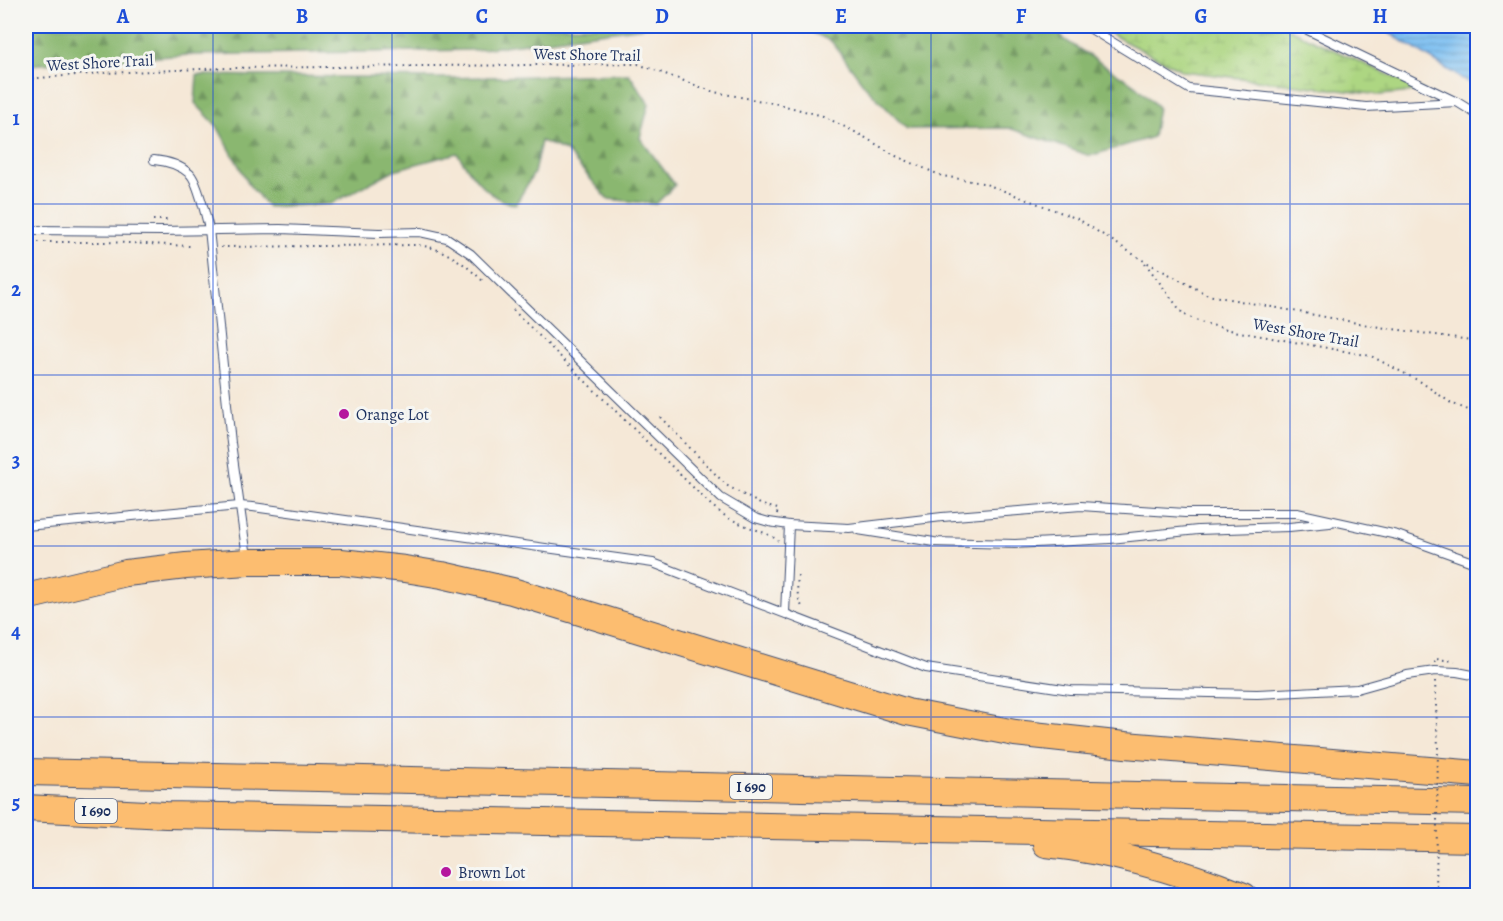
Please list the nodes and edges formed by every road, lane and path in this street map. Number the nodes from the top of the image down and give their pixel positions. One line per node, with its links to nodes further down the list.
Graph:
1 (1086, 26): 4 (lane)
2 (1299, 26): 4 (lane)
3 (26, 79): 12 (path, West Shore Trail)
4 (1457, 102): 5 (lane)
5 (1478, 115)
6 (154, 160): 7 (lane)
7 (209, 229): 8 (lane); 18 (lane); 20 (lane)
8 (26, 230)
9 (26, 242): 10 (path)
10 (190, 246)
11 (221, 247): 13 (path)
12 (1143, 261): 15 (path, West Shore Trail); 16 (path, West Shore Trail)
13 (486, 284)
14 (510, 308): 24 (path)
15 (1478, 341)
16 (1478, 414)
17 (660, 417): 20 (path)
18 (239, 506): 22 (lane); 26 (lane); 29 (lane)
19 (1338, 522): 23 (lane); 23 (lane); 27 (lane)
20 (776, 523): 21 (lane); 25 (path)
21 (789, 525): 23 (lane); 29 (lane)
22 (26, 526)
23 (849, 528)
24 (771, 535)
25 (775, 537)
26 (248, 562): 28 (highway); 33 (highway)
27 (1478, 564)
28 (26, 597)
29 (786, 613): 30 (lane)
30 (1478, 676)
31 (1436, 705): 41 (path, bridge)
32 (26, 772): 34 (highway, I 690)
33 (1478, 774)
34 (1478, 802)
35 (26, 808): 36 (highway, I 690)
36 (166, 815): 37 (highway); 38 (highway, I 690)
37 (26, 821)
38 (959, 831): 39 (highway, I 690); 40 (highway)
39 (1478, 839)
40 (1244, 896)
41 (1436, 896)

